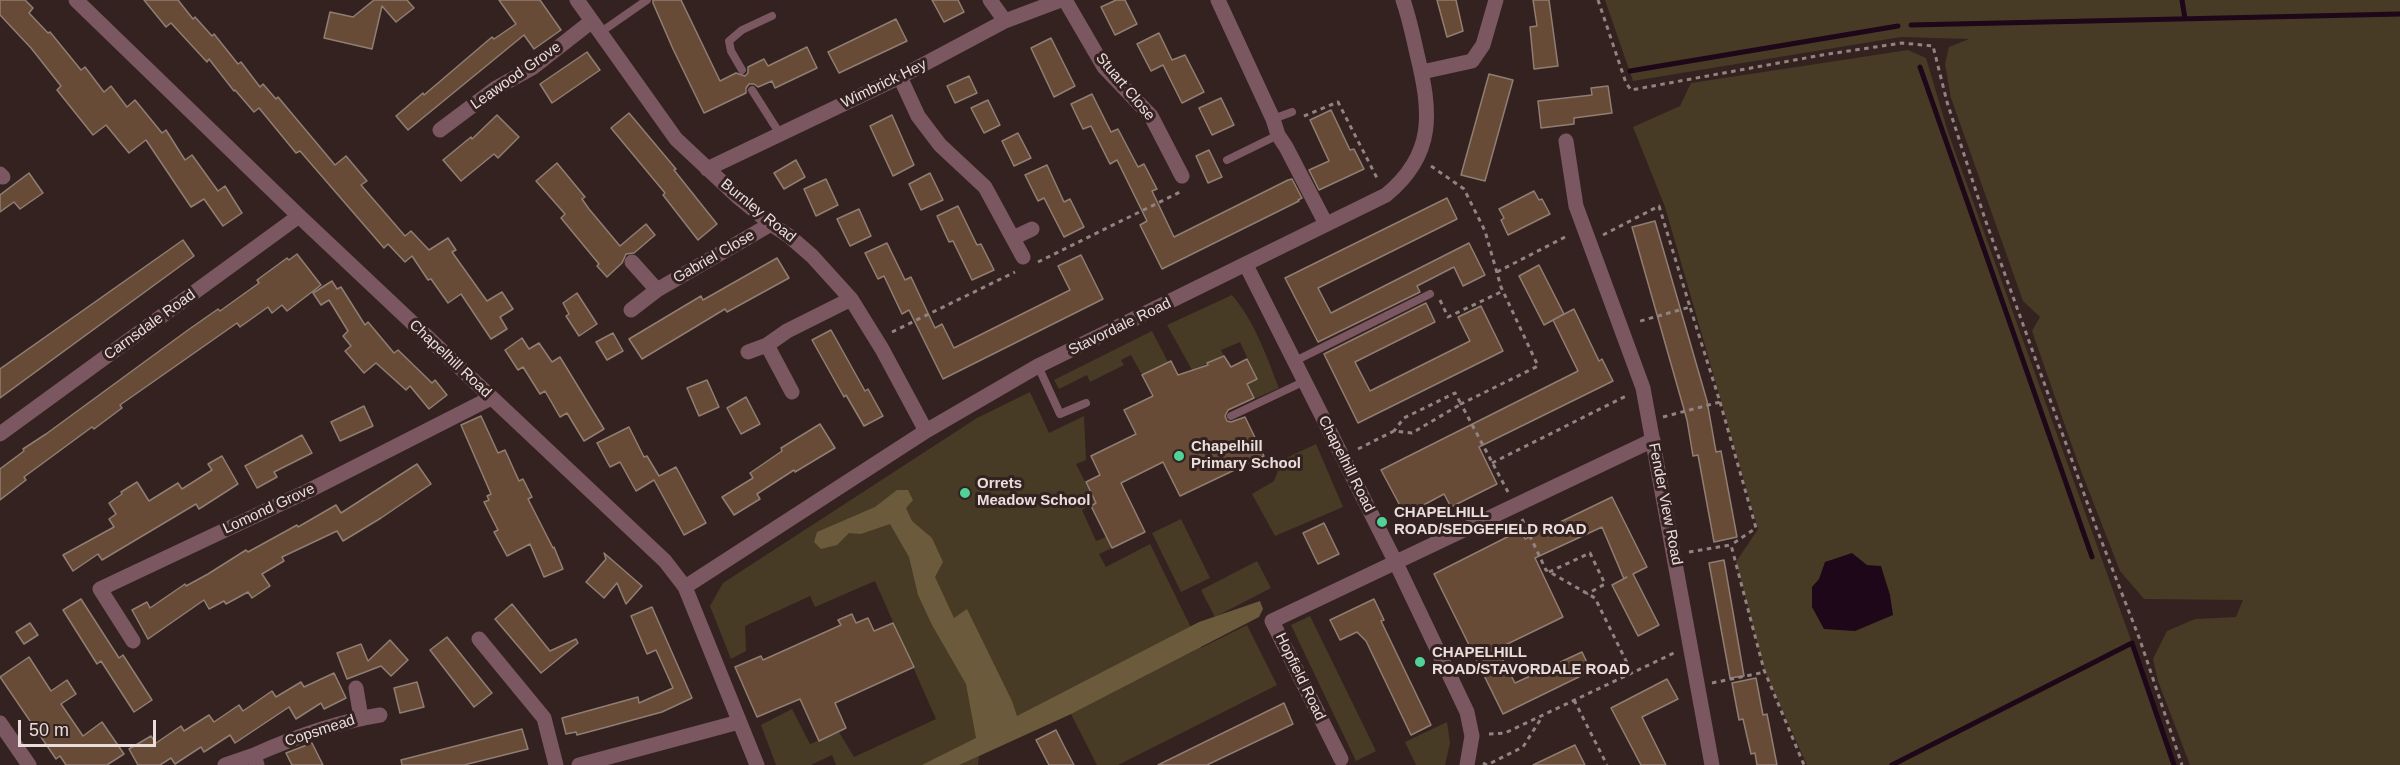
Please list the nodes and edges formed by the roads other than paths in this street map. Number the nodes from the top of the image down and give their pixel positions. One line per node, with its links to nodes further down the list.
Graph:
1 (76, 0): 25 (street, Chapelhill Road)
2 (577, 0): 11 (street, Burnley Road)
3 (647, 0): 11 (lane)
4 (990, 0): 10 (street)
5 (1063, 0): 10 (street, Wimbrick Hey); 24 (street, Stuart Close)
6 (1218, 0): 17 (street)
7 (1403, 0): 13 (street, Stavordale Road)
8 (1496, 0): 13 (street)
9 (772, 16): 12 (lane)
10 (1005, 21): 14 (street, Wimbrick Hey)
11 (596, 26): 18 (street, Leawood Grove); 23 (street, Burnley Road)
12 (742, 70)
13 (1422, 72): 27 (street, Stavordale Road)
14 (900, 77): 19 (street, Wimbrick Hey); 29 (street)
15 (752, 90): 19 (lane)
16 (1292, 112): 17 (lane)
17 (1273, 119): 20 (street)
18 (440, 130)
19 (780, 134): 23 (street, Wimbrick Hey)
20 (1278, 135): 22 (lane); 27 (street)
21 (1566, 141): 48 (street, Fender View Road)
22 (1227, 160)
23 (707, 169): 26 (street, Burnley Road)
24 (1182, 176)
25 (299, 216): 43 (street, Chapelhill Road); 47 (street, Carnsdale Road)
26 (771, 224): 33 (street, Gabriel Close); 35 (street, Burnley Road)
27 (1326, 224): 32 (street, Stavordale Road)
28 (1032, 229): 29 (street)
29 (1013, 238): 30 (street)
30 (1023, 256)
31 (632, 262): 33 (street, Gabriel Close)
32 (1246, 266): 39 (street, Chapelhill Road); 40 (street, Stavordale Road)
33 (657, 290): 36 (street, Gabriel Close)
34 (1430, 294): 39 (lane)
35 (851, 299): 37 (street); 46 (street, Burnley Road)
36 (631, 310)
37 (767, 345): 38 (street); 42 (street)
38 (748, 352)
39 (1295, 361): 41 (street, Chapelhill Road)
40 (1038, 366): 44 (lane); 46 (street, Stavordale Road)
41 (1305, 381): 45 (lane); 49 (street, Chapelhill Road)
42 (792, 392)
43 (491, 398): 50 (street, Chapelhill Road); 52 (street, Lomond Grove)
44 (1086, 403)
45 (1231, 416)
46 (926, 431): 50 (street, Stavordale Road)
47 (0, 434)
48 (1653, 440): 49 (street); 66 (street, Fender View Road)
49 (1396, 562): 58 (street, Hopfield Road); 60 (street, Chapelhill Road)
50 (685, 587): 56 (street, Chapelhill Road)
51 (478, 639): 63 (street)
52 (133, 641)
53 (356, 688): 55 (street, Copsmead)
54 (380, 715): 55 (street, Copsmead)
55 (361, 718): 59 (street, Copsmead)
56 (739, 722): 64 (street); 65 (street, Chapelhill Road)
57 (0, 723): 61 (street)
58 (1341, 759)
59 (256, 760): 62 (street, Copsmead)
60 (1468, 763)
61 (29, 765)
62 (225, 765)
63 (556, 765)
64 (579, 765)
65 (757, 765)
66 (1712, 765)

